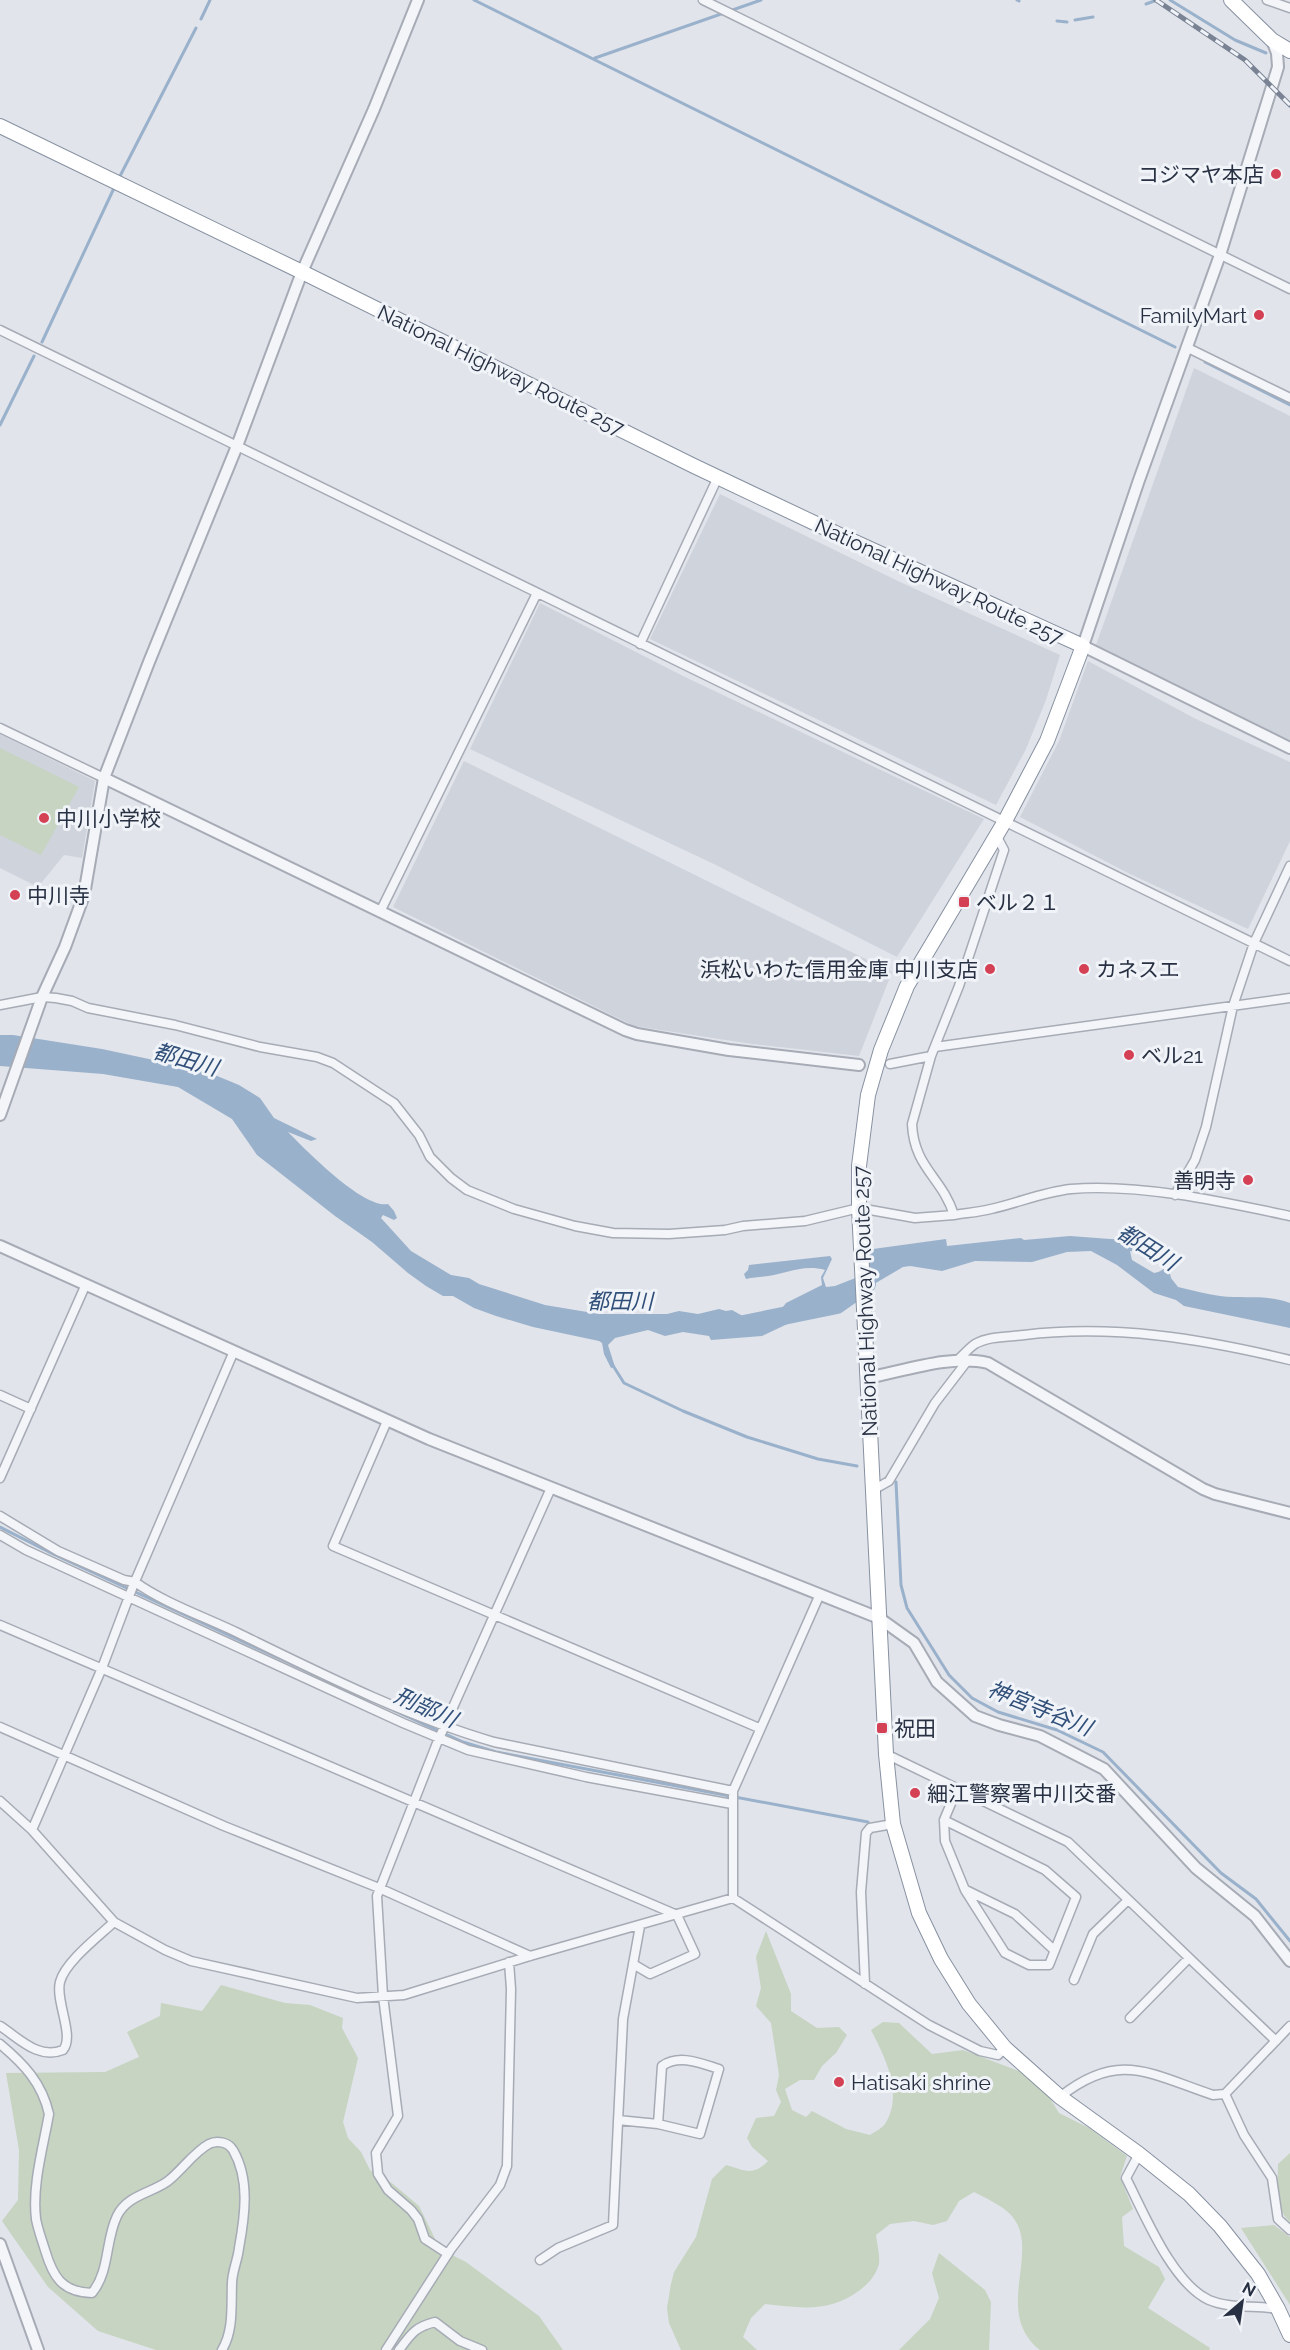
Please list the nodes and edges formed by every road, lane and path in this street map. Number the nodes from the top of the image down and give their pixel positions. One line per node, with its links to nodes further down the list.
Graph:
1 (418, 0): 10 (street)
2 (703, 0): 9 (street)
3 (1267, 0): 5 (street)
4 (1238, 2): 6 (highway)
5 (1290, 8)
6 (1272, 40): 7 (highway); 9 (street)
7 (1290, 51)
8 (0, 126): 10 (highway, National Highway Route 257)
9 (1220, 255): 11 (street); 13 (street)
10 (302, 272): 15 (street); 16 (highway, National Highway Route 257)
11 (1290, 289)
12 (0, 330): 15 (street)
13 (1186, 347): 14 (street); 19 (street)
14 (1290, 398)
15 (237, 446): 17 (street); 22 (street)
16 (718, 477): 18 (street); 19 (highway, National Highway Route 257)
17 (537, 593): 18 (street); 26 (street)
18 (640, 644): 23 (street)
19 (1083, 646): 21 (street); 23 (highway, National Highway Route 257)
20 (0, 728): 22 (street)
21 (1290, 748)
22 (104, 778): 26 (street); 29 (street)
23 (1005, 820): 24 (highway, National Highway Route 257); 27 (street)
24 (996, 835): 33 (street); 39 (highway, National Highway Route 257)
25 (1290, 866): 27 (street)
26 (381, 910): 36 (street)
27 (1254, 943): 28 (street); 32 (street)
28 (1290, 961)
29 (42, 997): 31 (street); 37 (street); 39 (street)
30 (1290, 998): 32 (street)
31 (0, 1005)
32 (1233, 1006): 33 (street); 38 (street)
33 (935, 1047): 34 (street)
34 (931, 1056): 35 (street); 40 (street)
35 (890, 1064)
36 (859, 1065)
37 (0, 1115)
38 (1175, 1196): 40 (street); 41 (street)
39 (859, 1211): 40 (street); 47 (highway, National Highway Route 257)
40 (954, 1215)
41 (1290, 1216)
42 (0, 1246): 43 (street)
43 (86, 1284): 44 (street); 49 (street)
44 (234, 1351): 50 (street); 57 (street)
45 (963, 1360): 46 (street); 47 (street); 53 (street); 54 (street)
46 (1290, 1360)
47 (867, 1378): 53 (highway, National Highway Route 257)
48 (0, 1395): 49 (street)
49 (31, 1409): 51 (street)
50 (387, 1421): 52 (street); 59 (street)
51 (0, 1478)
52 (551, 1488): 58 (street); 59 (street)
53 (873, 1490): 60 (highway, National Highway Route 257)
54 (1290, 1513)
55 (0, 1516): 57 (street)
56 (0, 1535): 57 (street)
57 (132, 1589): 62 (street); 65 (street); 65 (street)
58 (820, 1594): 60 (street); 64 (street)
59 (495, 1615): 64 (street); 65 (street)
60 (879, 1618): 67 (highway, National Highway Route 257); 85 (street)
61 (0, 1625): 62 (street)
62 (102, 1668): 66 (street); 71 (street)
63 (0, 1727): 66 (street)
64 (759, 1728): 69 (street)
65 (443, 1732): 69 (street); 69 (street); 71 (street)
66 (64, 1754): 74 (street); 75 (street)
67 (886, 1754): 68 (street); 73 (highway, National Highway Route 257)
68 (957, 1789): 72 (street); 78 (street)
69 (732, 1796): 77 (street)
70 (0, 1802): 74 (street)
71 (415, 1802): 75 (street); 79 (street)
72 (944, 1820): 76 (street); 82 (street)
73 (893, 1824): 89 (street); 96 (highway, National Highway Route 257)
74 (32, 1830): 80 (street)
75 (379, 1888): 83 (street); 90 (street)
76 (965, 1890): 82 (street); 82 (street)
77 (733, 1898): 79 (street); 89 (street)
78 (1128, 1900): 84 (street); 88 (street)
79 (677, 1915): 81 (street); 87 (street)
80 (114, 1922): 90 (street); 92 (street)
81 (640, 1926): 83 (street); 87 (street)
82 (1054, 1950)
83 (530, 1956): 86 (street)
84 (1189, 1958): 91 (street); 94 (street)
85 (1290, 1961)
86 (509, 1962): 90 (street); 104 (street)
87 (633, 1964): 99 (street)
88 (1074, 1980)
89 (865, 1984): 96 (street)
90 (383, 1996): 104 (street)
91 (1130, 2018)
92 (0, 2026)
93 (1290, 2026): 94 (street)
94 (1276, 2041): 97 (street)
95 (0, 2044): 109 (street)
96 (1005, 2049): 98 (highway, National Highway Route 257)
97 (1226, 2094): 98 (street); 102 (street)
98 (1060, 2097): 101 (highway, National Highway Route 257)
99 (618, 2120): 100 (street); 105 (street)
100 (658, 2124): 100 (street)
101 (1139, 2154): 106 (highway, National Highway Route 257); 106 (street)
102 (1290, 2230)
103 (0, 2244): 108 (street)
104 (447, 2254): 110 (street)
105 (540, 2260)
106 (1278, 2309): 107 (highway, National Highway Route 257)
107 (1290, 2336)
108 (38, 2350)
109 (222, 2350)
110 (386, 2350)
111 (399, 2350): 112 (street)
112 (482, 2350)

